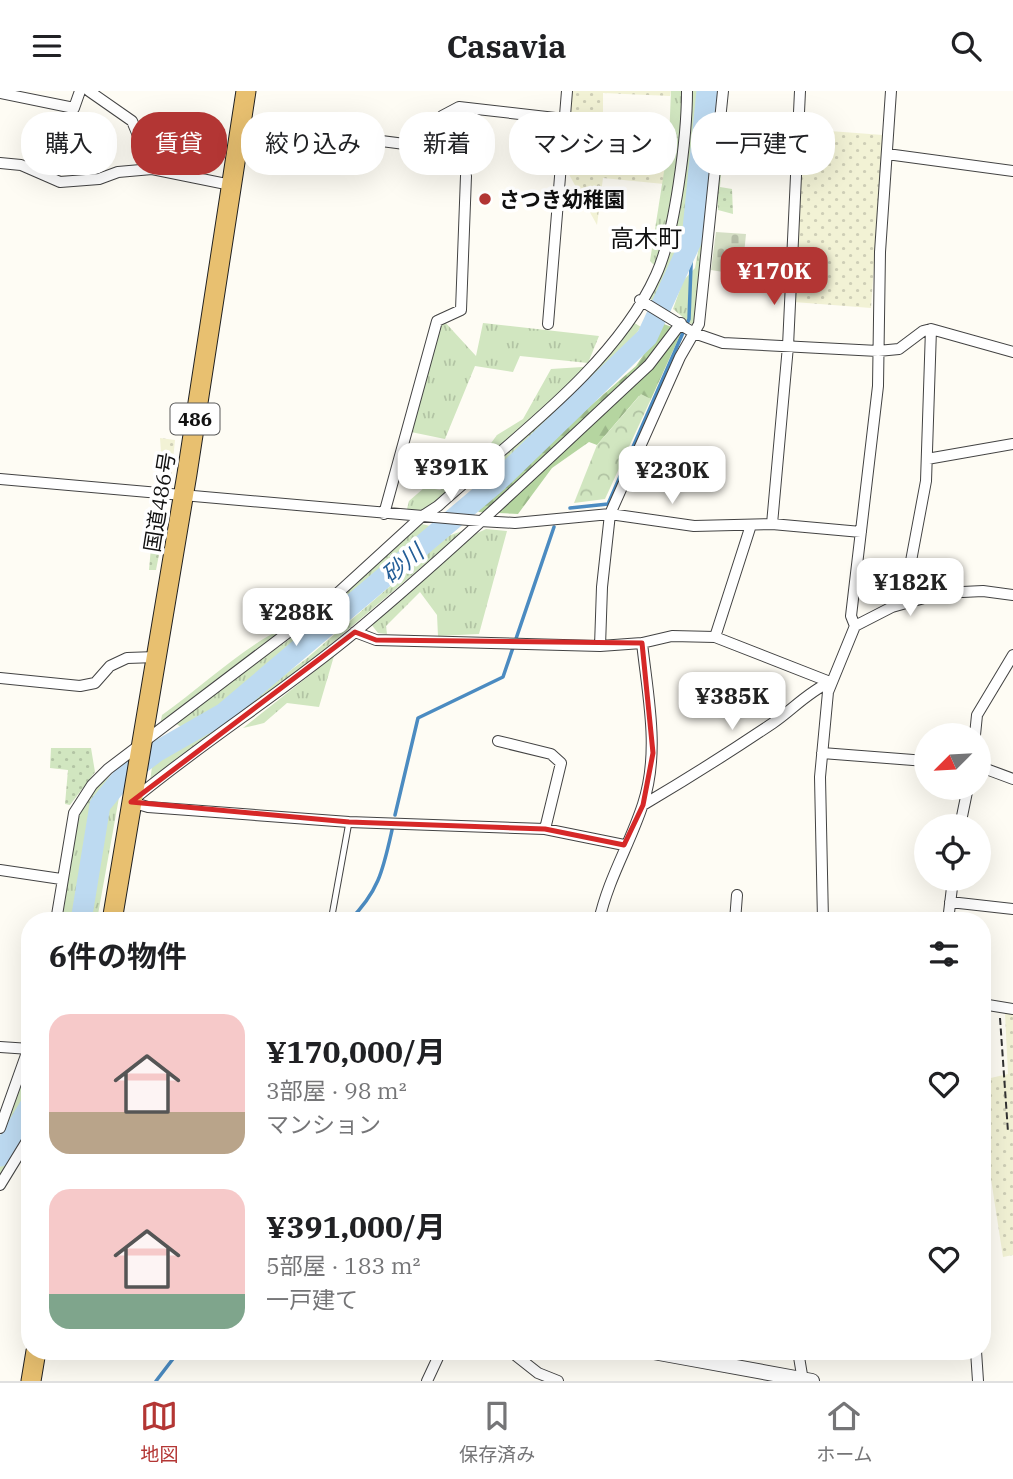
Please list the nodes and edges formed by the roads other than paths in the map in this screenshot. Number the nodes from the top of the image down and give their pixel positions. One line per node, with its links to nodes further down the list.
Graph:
1 (246, 91): 9 (highway, 国道486号 / 486)
2 (566, 91): 10 (street)
3 (687, 91): 23 (street)
4 (723, 91): 27 (street)
5 (800, 91): 28 (street)
6 (891, 91): 15 (street)
7 (85, 92): 8 (street); 12 (street)
8 (0, 93)
9 (243, 112)
10 (564, 112)
11 (509, 113): 14 (street)
12 (131, 120)
13 (241, 123): 22 (highway, 国道486号 / 486)
14 (385, 141)
15 (887, 154): 18 (street); 29 (street)
16 (0, 163): 17 (street)
17 (131, 171)
18 (1013, 171)
19 (184, 175): 22 (street)
20 (560, 175): 25 (street)
21 (466, 176): 35 (street)
22 (231, 184): 34 (highway, 国道486号 / 486)
23 (640, 300): 24 (street); 37 (street)
24 (681, 323): 27 (street); 38 (street)
25 (548, 324)
26 (931, 329): 29 (street); 30 (street); 32 (street)
27 (694, 333): 28 (street); 36 (street)
28 (788, 346): 29 (street); 39 (street)
29 (878, 351): 41 (street)
30 (1013, 352)
31 (1013, 445): 32 (street)
32 (927, 459): 43 (street)
33 (0, 479): 34 (street)
34 (183, 494): 35 (street); 50 (highway, 国道486号 / 486)
35 (384, 513): 37 (street)
36 (610, 514): 38 (street); 40 (street); 48 (street)
37 (421, 517): 38 (street); 55 (street)
38 (480, 521): 45 (street)
39 (772, 524): 40 (street); 41 (street)
40 (751, 525): 46 (street)
41 (861, 532): 44 (street)
42 (1013, 595): 43 (street)
43 (908, 602): 44 (street)
44 (855, 627): 52 (street)
45 (355, 632): 48 (street); 60 (street)
46 (715, 637): 47 (street); 52 (street)
47 (642, 643): 48 (street); 61 (street)
48 (600, 646)
49 (1013, 655): 53 (street)
50 (156, 657): 51 (street); 55 (highway, 国道486号 / 486)
51 (0, 678)
52 (830, 682): 56 (street); 61 (street)
53 (976, 723)
54 (499, 741): 63 (street)
55 (141, 746): 60 (highway, 国道486号 / 486); 66 (street)
56 (822, 753): 57 (street); 76 (street)
57 (914, 760)
58 (991, 771): 59 (street)
59 (1013, 779)
60 (132, 796): 62 (street); 72 (highway, 国道486号 / 486)
61 (643, 804): 64 (street)
62 (349, 822): 63 (street); 73 (lane)
63 (545, 829): 64 (street)
64 (624, 845): 74 (street)
65 (0, 870): 66 (street)
66 (61, 879): 71 (street)
67 (951, 891): 69 (street)
68 (737, 895): 75 (street)
69 (950, 902): 70 (street); 77 (street)
70 (1013, 909)
71 (57, 912)
72 (113, 912)
73 (333, 912)
74 (601, 912)
75 (736, 912)
76 (823, 912)
77 (948, 912)
78 (991, 1006): 79 (street)
79 (1013, 1009)
80 (0, 1047): 81 (street)
81 (21, 1048)
82 (21, 1072): 83 (street)
83 (1, 1126)
84 (21, 1151): 85 (street)
85 (0, 1185)
86 (34, 1360): 93 (highway)
87 (437, 1360): 94 (street)
88 (521, 1360): 95 (street)
89 (697, 1360): 92 (street)
90 (800, 1360): 92 (street)
91 (977, 1360): 96 (street)
92 (806, 1380)
93 (31, 1381)
94 (427, 1381)
95 (558, 1381)
96 (978, 1381)

